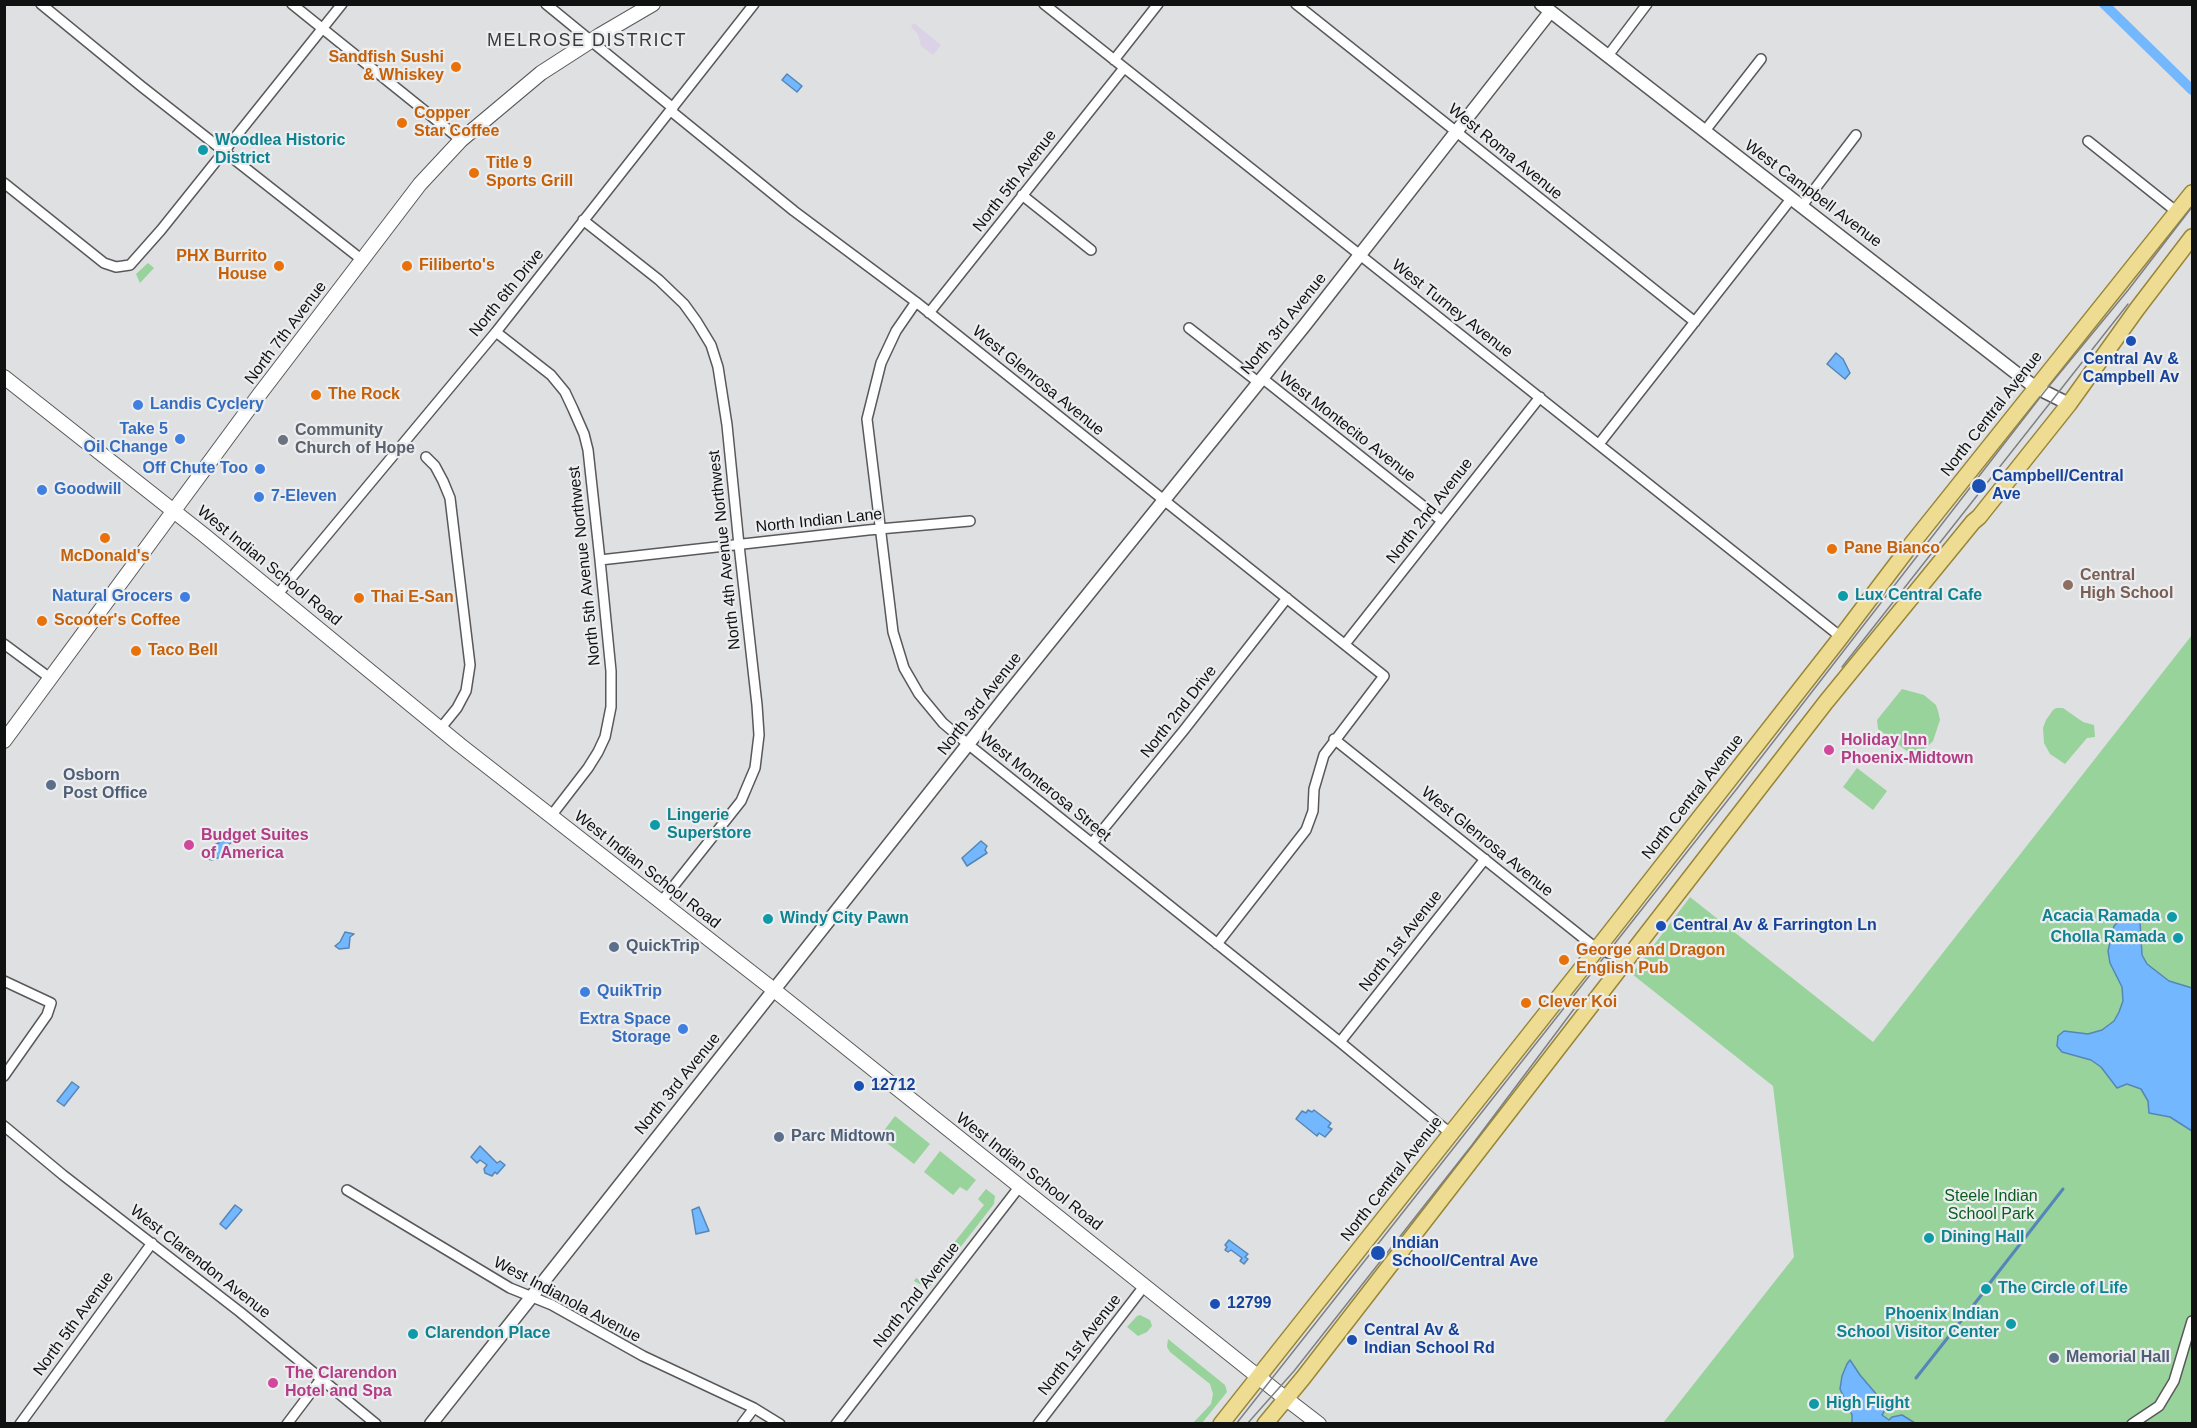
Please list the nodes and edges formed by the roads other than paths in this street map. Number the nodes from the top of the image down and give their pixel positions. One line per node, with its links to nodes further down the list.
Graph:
1 (41, 4): 24 (street)
2 (292, 4): 12 (street)
3 (342, 4): 12 (street)
4 (546, 4): 13 (street, West Glenrosa Avenue)
5 (653, 4): 13 (main road, North 7th Avenue)
6 (754, 4): 18 (street, North 6th Drive)
7 (1044, 4): 16 (street, West Turney Avenue)
8 (1158, 4): 16 (street)
9 (1296, 4): 19 (street, West Roma Avenue)
10 (1647, 4): 14 (street)
11 (1548, 7): 14 (street, West Campbell Avenue); 19 (street, North 3rd Avenue)
12 (322, 29): 22 (street); 24 (street)
13 (591, 41): 18 (street, West Glenrosa Avenue); 22 (main road, North 7th Avenue)
14 (1607, 57): 20 (street, West Campbell Avenue)
15 (1761, 59): 20 (street)
16 (1114, 60): 17 (street, West Turney Avenue)
17 (1124, 68): 27 (street, North 5th Avenue); 33 (street, West Turney Avenue)
18 (672, 110): 30 (street, North 6th Drive); 35 (street, West Glenrosa Avenue)
19 (1457, 132): 33 (street, North 3rd Avenue); 37 (street, West Roma Avenue)
20 (1704, 132): 28 (street, West Campbell Avenue)
21 (1856, 135): 28 (street)
22 (461, 140): 34 (main road, North 7th Avenue)
23 (2088, 141): 29 (street)
24 (224, 151): 25 (street); 34 (street)
25 (4, 183)
26 (2193, 193): 29 (main road, North Central Avenue)
27 (1022, 195): 32 (street); 36 (street, North 5th Avenue)
28 (1796, 203): 37 (street); 42 (street, West Campbell Avenue)
29 (2177, 212): 42 (main road, North Central Avenue)
30 (583, 220): 39 (street, North 6th Drive); 52 (street, North 4th Avenue Northwest)
31 (2193, 237): 44 (main road)
32 (1091, 250)
33 (1360, 255): 41 (street, North 3rd Avenue); 43 (street, West Turney Avenue)
34 (362, 259): 48 (main road, North 7th Avenue)
35 (916, 302): 36 (street, West Glenrosa Avenue); 51 (street, West Monterosa Street)
36 (929, 313): 47 (street, West Glenrosa Avenue)
37 (1695, 322): 45 (street)
38 (1189, 328): 41 (street, West Montecito Avenue)
39 (496, 332): 53 (street, North 5th Avenue Northwest); 54 (street, North 6th Drive)
40 (4, 377): 48 (main road, West Indian School Road)
41 (1260, 380): 47 (street, North 3rd Avenue); 50 (street, West Montecito Avenue)
42 (2035, 387): 44 (street, West Campbell Avenue); 56 (main road, North Central Avenue)
43 (1540, 397): 45 (street, West Turney Avenue); 50 (street, North 2nd Avenue)
44 (2069, 404): 70 (main road)
45 (1599, 444): 56 (street, West Turney Avenue)
46 (426, 457): 60 (street)
47 (1163, 501): 55 (street, West Glenrosa Avenue); 63 (street, North 3rd Avenue)
48 (174, 511): 54 (main road, West Indian School Road); 59 (main road, North 7th Avenue)
49 (969, 521): 51 (street, North Indian Lane)
50 (1442, 521): 58 (street, North 2nd Avenue)
51 (881, 529): 52 (street, North Indian Lane); 63 (street, West Monterosa Street)
52 (739, 545): 53 (street, North Indian Lane); 67 (street, North 4th Avenue Northwest)
53 (600, 560): 64 (street, North 5th Avenue Northwest)
54 (277, 595): 60 (main road, West Indian School Road)
55 (1287, 598): 58 (street, West Glenrosa Avenue); 65 (street, North 2nd Drive)
56 (1841, 637): 69 (main road, North Central Avenue)
57 (4, 644): 59 (street)
58 (1345, 644): 61 (street, West Glenrosa Avenue)
59 (50, 678): 62 (main road, North 7th Avenue)
60 (440, 729): 64 (main road, West Indian School Road)
61 (1334, 739): 66 (street, West Glenrosa Avenue); 68 (street)
62 (4, 741)
63 (969, 745): 65 (street, West Monterosa Street); 72 (street, North 3rd Avenue)
64 (551, 816): 67 (main road, West Indian School Road)
65 (1092, 843): 68 (street, West Monterosa Street)
66 (1485, 859): 69 (street, West Glenrosa Avenue); 73 (street, North 1st Avenue)
67 (661, 902): 72 (main road, West Indian School Road)
68 (1217, 944): 73 (street, West Monterosa Street)
69 (1597, 949): 70 (street, West Glenrosa Avenue); 76 (main road, North Central Avenue)
70 (1626, 959): 85 (main road)
71 (4, 981): 74 (street)
72 (774, 990): 77 (main road, West Indian School Road); 81 (street, North 3rd Avenue)
73 (1340, 1042): 76 (street, West Monterosa Street)
74 (4, 1076)
75 (4, 1126): 79 (street, West Clarendon Avenue)
76 (1450, 1133): 83 (main road, North Central Avenue)
77 (1020, 1186): 80 (main road, West Indian School Road); 93 (street, North 2nd Avenue)
78 (347, 1190): 81 (street, West Indianola Avenue)
79 (152, 1243): 84 (street, West Clarendon Avenue); 87 (street, North 5th Avenue)
80 (1145, 1285): 83 (main road, West Indian School Road); 94 (street, North 1st Avenue)
81 (531, 1295): 86 (street, West Indianola Avenue); 90 (street, North 3rd Avenue)
82 (2193, 1321): 98 (street)
83 (1259, 1377): 85 (main road, West Indian School Road); 95 (main road, North Central Avenue)
84 (321, 1379): 88 (street); 89 (street, West Clarendon Avenue)
85 (1286, 1399): 96 (main road); 97 (main road, West Indian School Road)
86 (754, 1408): 91 (street); 92 (street, West Indianola Avenue)
87 (20, 1424)
88 (287, 1424)
89 (376, 1424)
90 (431, 1424)
91 (742, 1424)
92 (780, 1424)
93 (837, 1424)
94 (1038, 1424)
95 (1221, 1424)
96 (1265, 1424)
97 (1319, 1424)
98 (2132, 1424)

